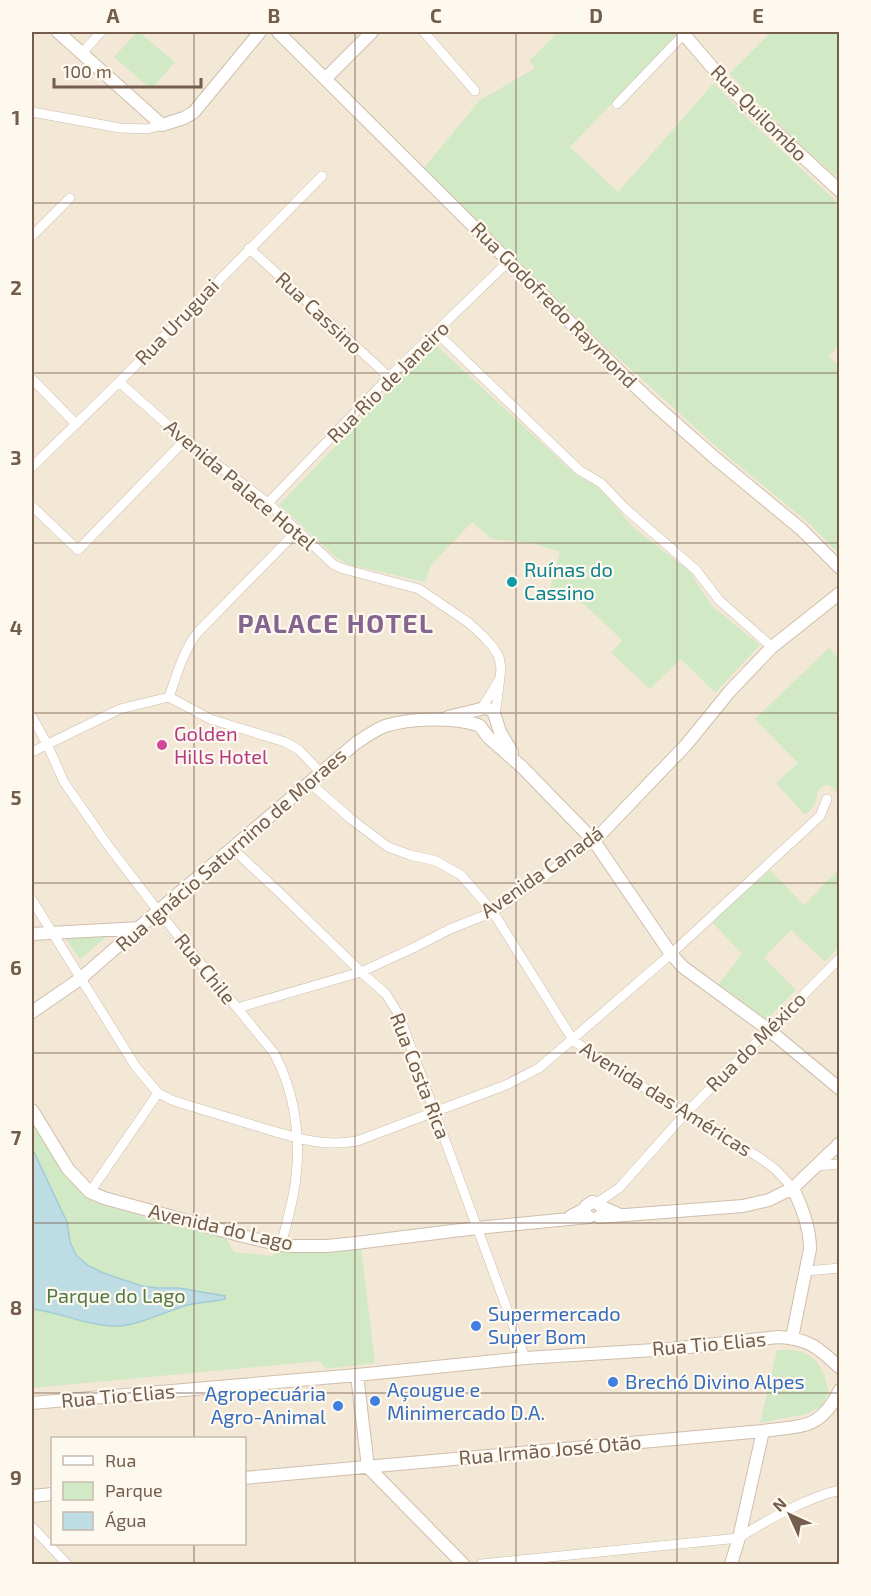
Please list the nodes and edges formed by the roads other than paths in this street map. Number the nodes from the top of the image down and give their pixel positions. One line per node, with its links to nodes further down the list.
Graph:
1 (58, 32): 8 (street)
2 (101, 32): 8 (street)
3 (260, 32): 13 (street)
4 (278, 32): 9 (street, Rua Godofredo Raymond)
5 (372, 32): 9 (street)
6 (424, 32): 10 (street)
7 (683, 33): 11 (street); 15 (street, Rua Quilombo)
8 (82, 53): 13 (street)
9 (326, 78): 30 (street, Rua Godofredo Raymond)
10 (475, 91)
11 (617, 104)
12 (32, 112): 13 (street)
13 (162, 125)
14 (322, 176): 18 (street, Rua Uruguai)
15 (840, 191)
16 (70, 198): 17 (street)
17 (32, 236)
18 (249, 248): 21 (street, Rua Cassino); 23 (street, Rua Uruguai)
19 (508, 262): 20 (street, Rua Rio de Janeiro)
20 (437, 333): 21 (street, Rua Rio de Janeiro); 32 (street)
21 (389, 377): 27 (street, Rua Rio de Janeiro)
22 (32, 379): 24 (street)
23 (118, 382): 24 (street, Rua Uruguai); 25 (street, Avenida Palace Hotel)
24 (75, 424): 26 (street, Rua Uruguai)
25 (185, 440): 27 (street, Avenida Palace Hotel); 28 (street)
26 (32, 467)
27 (268, 503): 29 (street, Avenida Palace Hotel)
28 (32, 506)
29 (298, 530): 33 (street, Avenida Palace Hotel); 34 (street)
30 (840, 568)
31 (840, 594): 32 (street, Avenida Canadá)
32 (772, 647): 46 (street, Avenida Canadá)
33 (500, 678): 35 (street); 38 (street, Avenida Palace Hotel)
34 (169, 697): 40 (street); 43 (street)
35 (480, 709): 37 (street, Rua Ignácio Saturnino de Moraes); 38 (street); 39 (street)
36 (32, 717): 40 (street, Rua Chile)
37 (444, 718): 39 (street, Rua Ignácio Saturnino de Moraes); 43 (street, Rua Ignácio Saturnino de Moraes)
38 (495, 718): 39 (street); 42 (street)
39 (479, 725): 42 (street)
40 (47, 744): 41 (street); 49 (street, Rua Chile)
41 (32, 752)
42 (522, 767): 46 (street)
43 (321, 773): 44 (street, Rua Ignácio Saturnino de Moraes)
44 (310, 783): 47 (street, Rua Ignácio Saturnino de Moraes); 50 (street, Avenida das Américas)
45 (827, 799): 54 (street)
46 (594, 841): 50 (street, Avenida Canadá); 54 (street)
47 (232, 848): 49 (street, Rua Ignácio Saturnino de Moraes); 56 (street, Rua Costa Rica)
48 (32, 900): 52 (street)
49 (158, 911): 51 (street, Rua Ignácio Saturnino de Moraes); 58 (street, Rua Chile)
50 (493, 912): 56 (street, Avenida Canadá); 61 (street, Avenida das Américas)
51 (140, 928): 52 (street); 57 (street, Rua Ignácio Saturnino de Moraes)
52 (51, 933): 53 (street); 57 (street)
53 (32, 934)
54 (671, 954): 60 (street); 61 (street)
55 (840, 958): 60 (street, Rua do México)
56 (361, 972): 58 (street, Avenida Canadá); 65 (street, Rua Costa Rica)
57 (80, 979): 59 (street, Rua Ignácio Saturnino de Moraes); 63 (street)
58 (237, 1008): 67 (street, Rua Chile)
59 (32, 1012)
60 (768, 1030): 62 (street); 66 (street, Rua do México)
61 (573, 1040): 65 (street); 66 (street, Avenida das Américas)
62 (840, 1089)
63 (158, 1093): 67 (street); 73 (street)
64 (32, 1110): 73 (street, Avenida do Lago)
65 (435, 1111): 67 (street); 75 (street, Rua Costa Rica)
66 (685, 1114): 71 (street, Rua do México); 72 (street, Avenida das Américas)
67 (298, 1138): 76 (street, Rua Chile)
68 (840, 1143): 70 (street, Avenida do Lago)
69 (840, 1164): 70 (street)
70 (816, 1166): 72 (street, Avenida do Lago)
71 (619, 1188): 74 (street, Rua do México); 74 (street)
72 (793, 1188): 74 (street, Avenida do Lago); 78 (street, Avenida das Américas)
73 (90, 1192): 76 (street, Avenida do Lago)
74 (601, 1212): 75 (street, Avenida do Lago)
75 (477, 1228): 76 (street, Avenida do Lago); 80 (street, Rua Costa Rica)
76 (281, 1245)
77 (840, 1268): 78 (street)
78 (806, 1271): 79 (street, Avenida das Américas)
79 (792, 1338): 80 (street, Rua Tio Elias); 81 (street, Rua Tio Elias)
80 (525, 1358): 82 (street, Rua Tio Elias)
81 (840, 1368)
82 (357, 1375): 84 (street, Rua Tio Elias); 86 (street)
83 (840, 1390): 85 (street, Rua Irmão José Otão)
84 (32, 1403)
85 (763, 1431): 86 (street, Rua Irmão José Otão); 92 (street)
86 (368, 1467): 87 (street, Rua Irmão José Otão); 94 (street)
87 (246, 1478)
88 (840, 1490): 92 (street)
89 (51, 1494): 90 (street)
90 (32, 1496)
91 (32, 1527): 93 (street)
92 (739, 1538): 95 (street); 96 (street)
93 (67, 1564)
94 (464, 1564)
95 (481, 1564)
96 (731, 1564)

